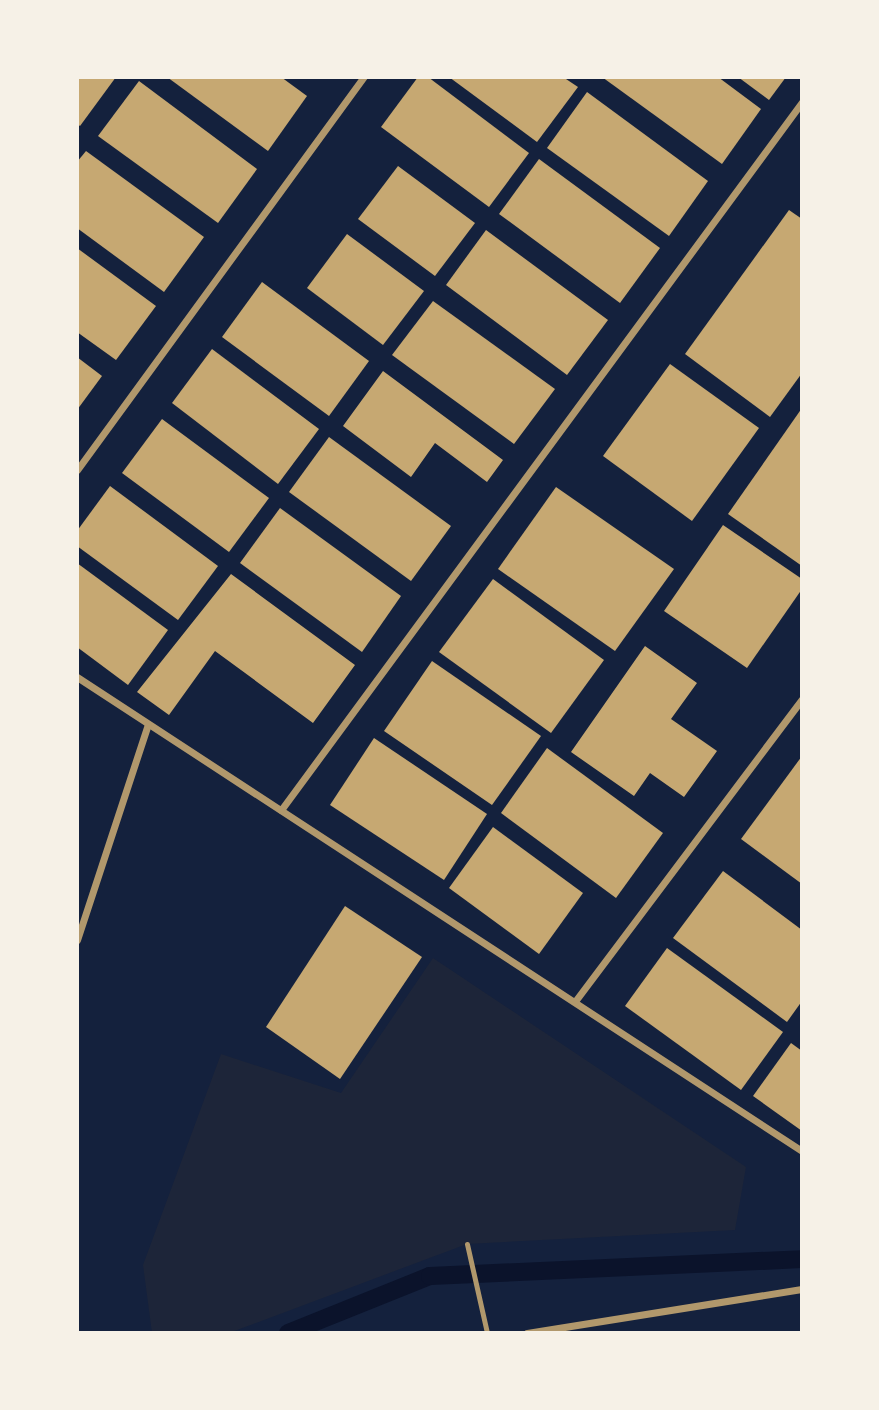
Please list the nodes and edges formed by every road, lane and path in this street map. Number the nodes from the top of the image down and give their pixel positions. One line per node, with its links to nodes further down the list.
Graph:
1 (363, 77): 3 (street)
2 (802, 102): 7 (street)
3 (77, 470)
4 (77, 677): 6 (street)
5 (802, 698): 9 (street)
6 (148, 724): 7 (street); 8 (street)
7 (281, 810): 9 (street)
8 (77, 940)
9 (576, 1000): 10 (street)
10 (802, 1151)
11 (467, 1244): 13 (lane)
12 (802, 1289): 14 (street)
13 (487, 1333)
14 (527, 1333)

